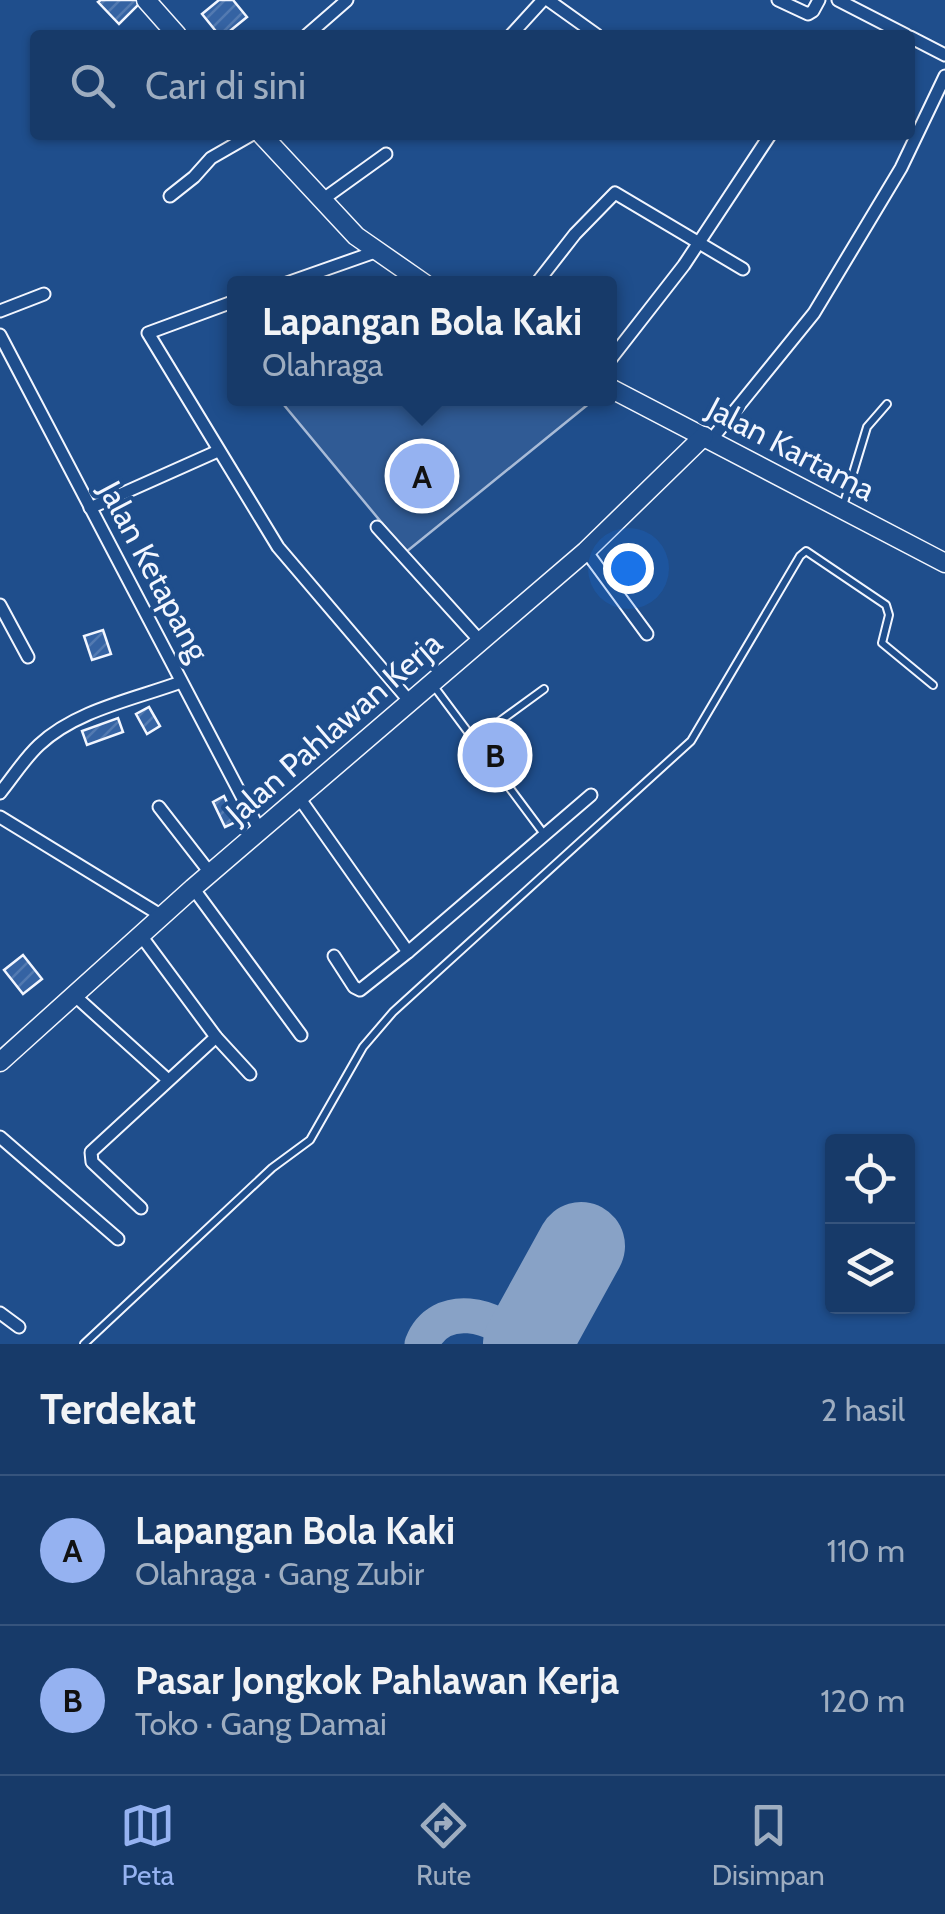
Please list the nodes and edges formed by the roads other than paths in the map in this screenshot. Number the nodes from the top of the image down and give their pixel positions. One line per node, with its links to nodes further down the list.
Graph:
1 (146, 0): 7 (street)
2 (347, 0): 8 (street)
3 (546, 0): 9 (street); 10 (street)
4 (778, 0): 5 (street)
5 (819, 0)
6 (838, 0): 11 (street)
7 (173, 30)
8 (312, 30)
9 (516, 30)
10 (591, 30)
11 (896, 30)
12 (915, 40): 13 (street)
13 (945, 55)
14 (945, 76): 15 (street)
15 (915, 139)
16 (243, 140): 21 (street)
17 (267, 140): 22 (street)
18 (767, 140): 23 (street)
19 (914, 140): 38 (street)
20 (386, 154): 22 (street)
21 (170, 196)
22 (322, 200): 24 (street)
23 (698, 243): 25 (street); 28 (street); 33 (street)
24 (375, 252): 26 (street); 27 (street)
25 (743, 268)
26 (307, 276)
27 (412, 276)
28 (542, 276)
29 (44, 294): 31 (street)
30 (227, 304): 39 (street)
31 (0, 311)
32 (0, 335): 34 (street, Jalan Ketapang)
33 (617, 351)
34 (14, 362): 35 (street); 40 (street, Jalan Ketapang)
35 (0, 368)
36 (617, 392): 38 (street, Jalan Kartama)
37 (888, 404): 41 (lane)
38 (707, 438): 41 (street, Jalan Kartama); 43 (street, Jalan Pahlawan Kerja)
39 (218, 451): 40 (street); 53 (street)
40 (90, 508): 49 (street, Jalan Ketapang)
41 (842, 508): 44 (street, Jalan Kartama)
42 (378, 526): 47 (street)
43 (586, 551): 46 (street); 47 (street, Jalan Pahlawan Kerja)
44 (945, 563)
45 (0, 605): 48 (street)
46 (647, 634)
47 (480, 642): 50 (street, Jalan Pahlawan Kerja)
48 (28, 657)
49 (181, 682): 55 (street); 60 (street, Jalan Ketapang)
50 (432, 684): 53 (street, Jalan Pahlawan Kerja); 54 (lane)
51 (933, 685): 79 (lane)
52 (544, 688): 54 (lane)
53 (411, 704): 57 (street, Jalan Pahlawan Kerja)
54 (474, 740): 61 (lane)
55 (0, 793)
56 (591, 795): 61 (street)
57 (300, 798): 60 (street, Jalan Pahlawan Kerja); 66 (street)
58 (159, 807): 62 (street)
59 (0, 817): 64 (street)
60 (260, 832): 62 (street, Jalan Pahlawan Kerja)
61 (544, 834): 66 (street)
62 (210, 874): 63 (street, Jalan Pahlawan Kerja)
63 (193, 888): 64 (street, Jalan Pahlawan Kerja); 69 (street)
64 (162, 916): 65 (street, Jalan Pahlawan Kerja)
65 (142, 937): 68 (street, Jalan Pahlawan Kerja); 70 (street)
66 (408, 952): 67 (street)
67 (334, 956)
68 (74, 995): 71 (street, Jalan Pahlawan Kerja); 73 (street)
69 (301, 1035)
70 (216, 1037): 72 (street); 73 (street)
71 (2, 1054)
72 (250, 1074)
73 (167, 1079): 75 (street)
74 (0, 1137): 76 (street)
75 (141, 1208)
76 (118, 1239)
77 (0, 1313): 78 (street)
78 (19, 1327)
79 (84, 1344)

